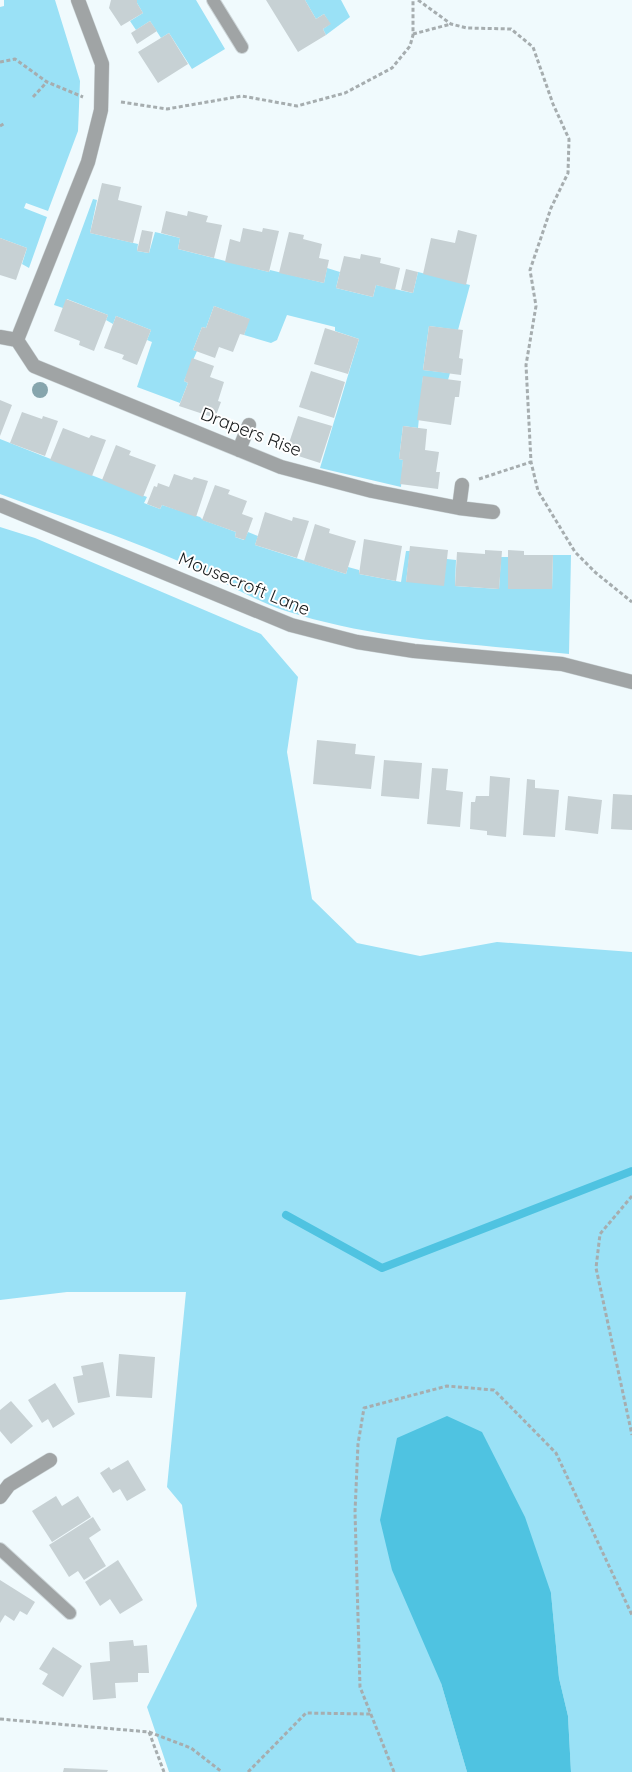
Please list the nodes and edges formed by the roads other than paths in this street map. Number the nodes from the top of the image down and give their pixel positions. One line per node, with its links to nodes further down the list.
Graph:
1 (78, 0): 5 (street)
2 (213, 0): 3 (lane)
3 (242, 47)
4 (0, 337): 5 (street)
5 (17, 340): 7 (street, Drapers Rise)
6 (249, 425): 7 (street)
7 (239, 450): 10 (street, Drapers Rise)
8 (462, 485): 10 (street)
9 (0, 505): 12 (street, Mousecroft Lane)
10 (459, 508): 11 (street, Drapers Rise)
11 (493, 512)
12 (632, 682)
13 (50, 1460): 14 (street)
14 (0, 1497)
15 (0, 1549): 16 (lane)
16 (70, 1614)

